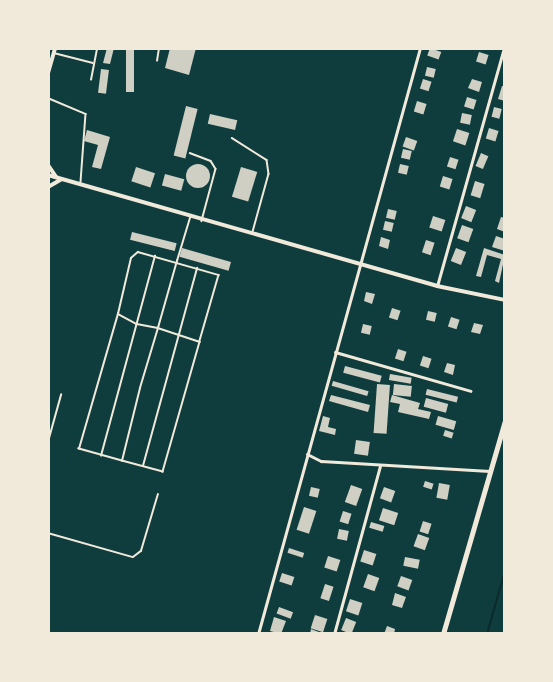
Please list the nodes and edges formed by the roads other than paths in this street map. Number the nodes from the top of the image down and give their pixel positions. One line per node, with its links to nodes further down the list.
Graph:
1 (159, 48): 6 (lane)
2 (420, 48): 23 (street)
3 (504, 48): 25 (street)
4 (54, 50): 7 (lane); 8 (street)
5 (98, 50): 7 (lane)
6 (157, 60)
7 (93, 63): 9 (lane)
8 (48, 73)
9 (91, 80)
10 (48, 98): 16 (lane)
11 (232, 138): 20 (lane)
12 (190, 153): 19 (lane)
13 (48, 165): 15 (street)
14 (48, 175): 15 (street)
15 (59, 179): 16 (street); 17 (street)
16 (81, 186): 18 (street)
17 (48, 187)
18 (190, 218): 19 (street); 22 (lane)
19 (202, 221): 20 (street)
20 (252, 235): 23 (street)
21 (155, 256): 22 (lane); 27 (lane); 28 (lane)
22 (177, 261): 24 (lane); 29 (lane)
23 (360, 264): 25 (street); 32 (street)
24 (197, 268): 30 (lane); 31 (lane)
25 (437, 286): 26 (street)
26 (505, 300)
27 (117, 314): 28 (lane); 38 (lane)
28 (137, 324): 29 (lane); 38 (lane)
29 (158, 328): 30 (lane); 39 (lane)
30 (179, 335): 31 (lane); 41 (lane)
31 (200, 342): 41 (lane)
32 (335, 352): 33 (street); 37 (street)
33 (471, 391)
34 (61, 395): 36 (lane)
35 (505, 420): 42 (main road)
36 (48, 442)
37 (307, 454): 40 (street); 45 (street)
38 (100, 457): 39 (lane)
39 (122, 461): 41 (lane)
40 (380, 466): 42 (street); 46 (street)
41 (143, 467)
42 (490, 471): 47 (main road)
43 (158, 494): 44 (lane)
44 (48, 533)
45 (258, 634)
46 (334, 634)
47 (443, 634)

